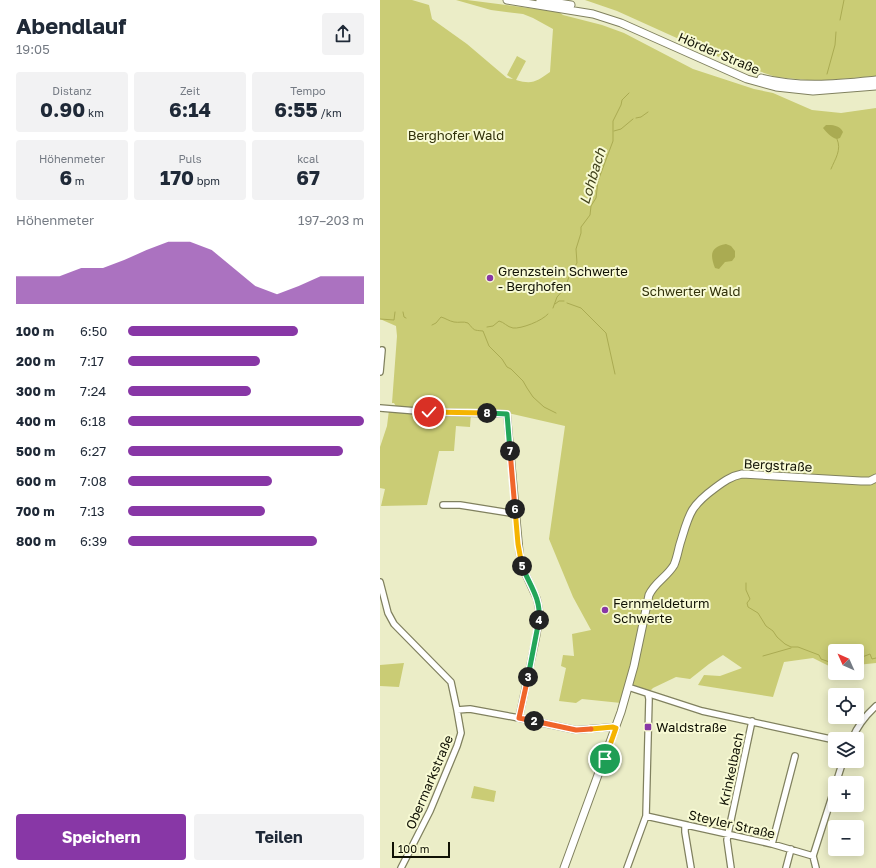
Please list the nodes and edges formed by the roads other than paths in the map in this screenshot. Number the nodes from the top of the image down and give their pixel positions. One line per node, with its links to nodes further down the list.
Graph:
1 (507, 0): 3 (main road)
2 (540, 0): 3 (main road)
3 (559, 5): 4 (main road, Hörder Straße); 5 (main road, Hörder Straße)
4 (876, 80)
5 (876, 86)
6 (382, 350): 7 (street)
7 (380, 372)
8 (380, 408): 11 (street)
9 (876, 478): 13 (main road, Bergstraße)
10 (443, 505): 11 (street)
11 (516, 514): 17 (street)
12 (380, 582): 16 (street, Obermarkstraße)
13 (628, 687): 14 (street); 19 (main road, Bergstraße)
14 (648, 694): 18 (street); 24 (street)
15 (876, 706): 20 (street)
16 (457, 710): 17 (street); 30 (street, Obermarkstraße)
17 (519, 718): 19 (street)
18 (752, 721): 21 (street); 26 (street, Krinkelbach)
19 (616, 728): 31 (main road, Bergstraße)
20 (856, 732)
21 (828, 738)
22 (796, 756): 27 (street)
23 (828, 809): 29 (street)
24 (646, 816): 25 (street, Steyler Straße); 32 (street)
25 (685, 825): 26 (street, Steyler Straße); 33 (street)
26 (728, 834): 27 (street, Steyler Straße); 34 (street, Krinkelbach)
27 (772, 844): 28 (street, Steyler Straße)
28 (791, 849): 29 (street, Steyler Straße); 35 (street)
29 (813, 856): 36 (street)
30 (401, 868)
31 (564, 868)
32 (627, 868)
33 (691, 868)
34 (731, 868)
35 (786, 868)
36 (816, 868)

